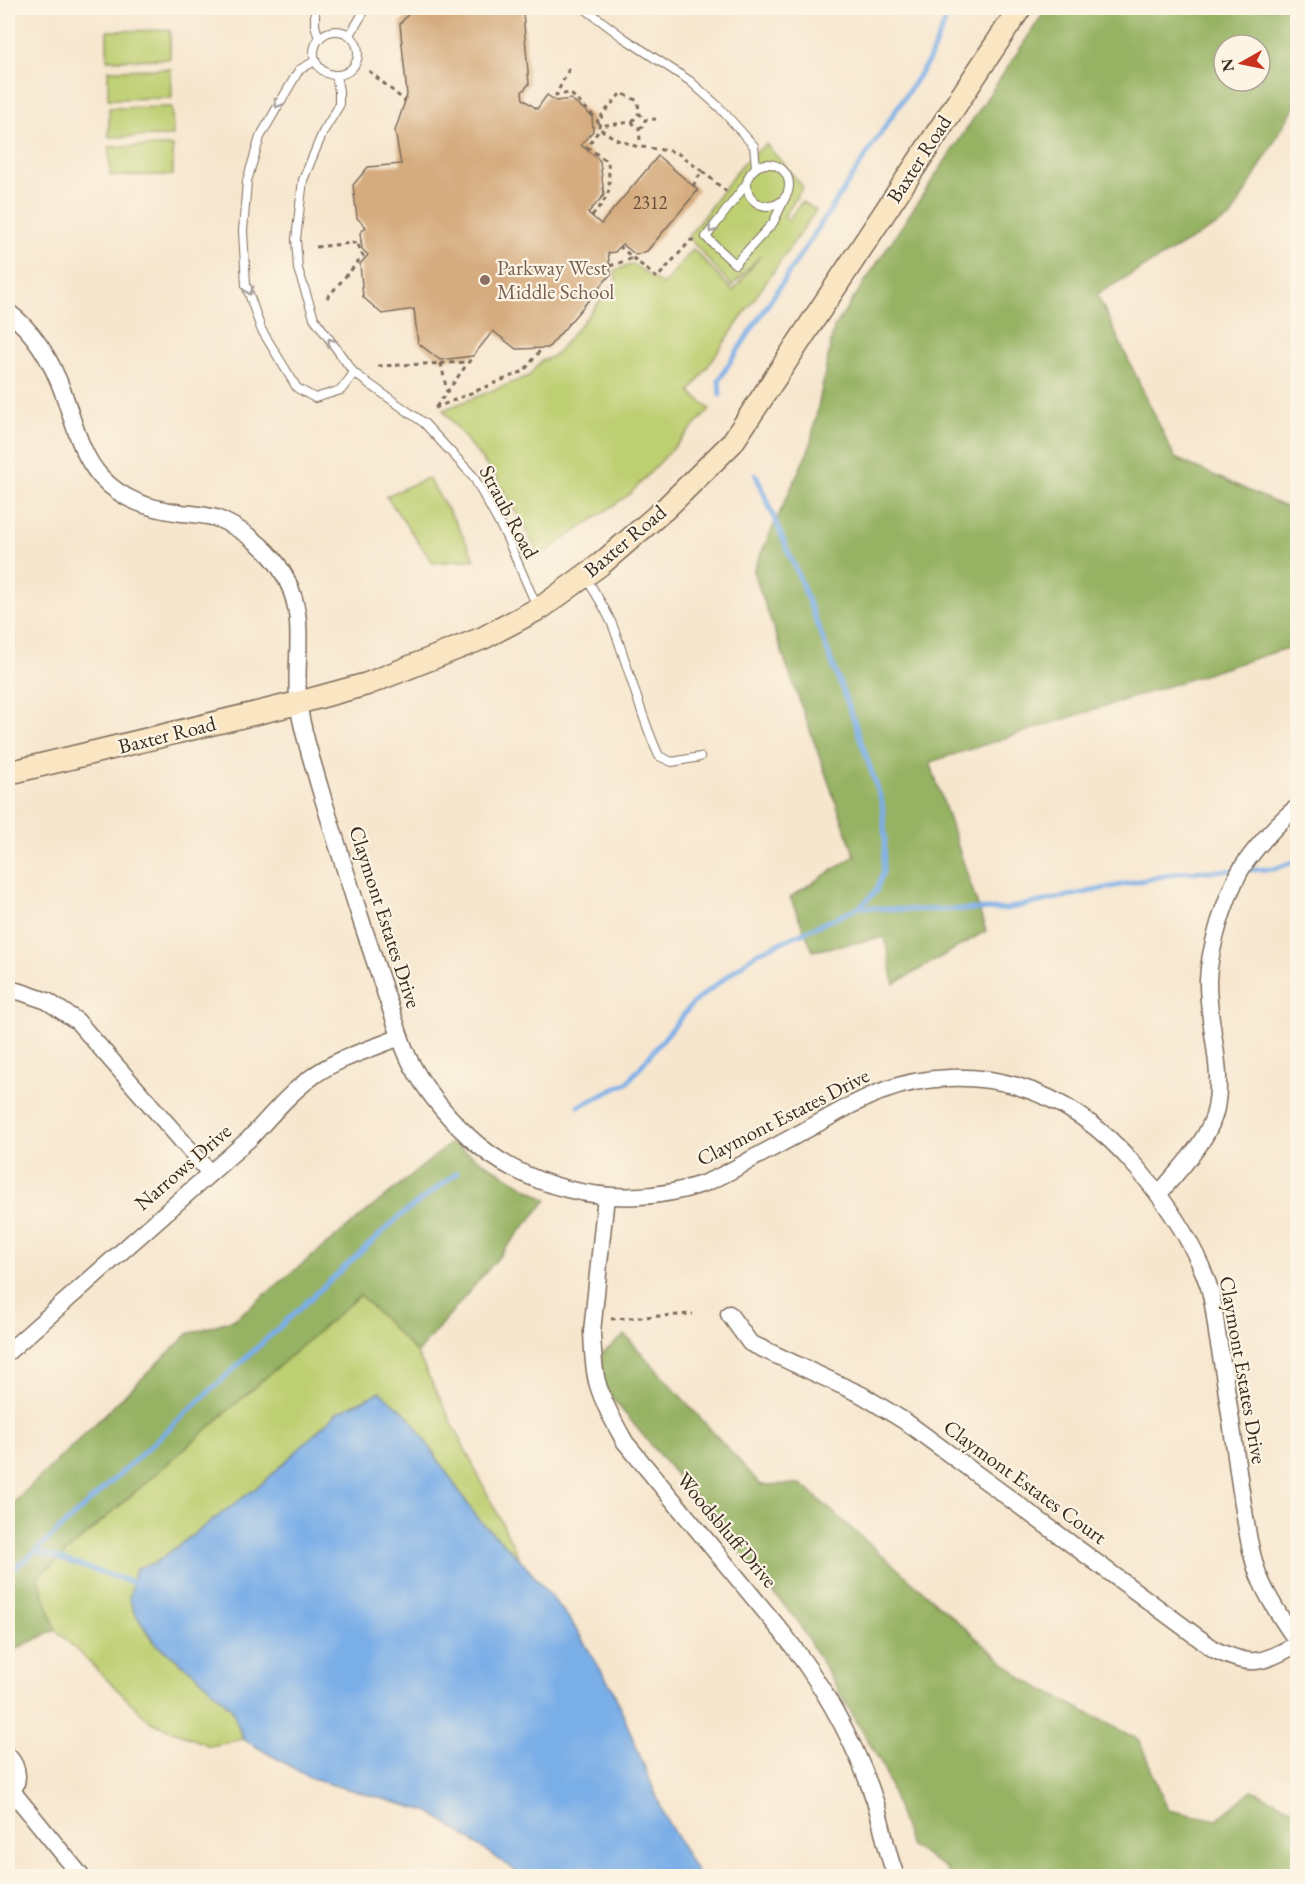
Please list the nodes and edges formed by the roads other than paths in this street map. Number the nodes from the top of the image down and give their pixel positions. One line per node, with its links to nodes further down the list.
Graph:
1 (315, 8): 6 (lane)
2 (366, 8): 5 (lane)
3 (584, 8): 9 (lane)
4 (1020, 8): 14 (main road, Baxter Road)
5 (350, 35): 6 (lane); 8 (lane)
6 (319, 39): 7 (lane)
7 (315, 61): 8 (lane); 13 (lane, one-way to 13)
8 (336, 75): 13 (lane, Straub Road, one-way to 8)
9 (756, 167): 10 (lane); 11 (lane)
10 (747, 183): 11 (lane); 11 (lane, one-way to 11)
11 (785, 198)
12 (8, 312): 16 (street, Claymont Estates Drive)
13 (354, 373): 15 (lane, Straub Road)
14 (585, 575): 15 (main road, Baxter Road); 17 (lane)
15 (538, 609): 16 (main road, Baxter Road)
16 (298, 703): 18 (main road, Baxter Road); 21 (street, Claymont Estates Drive)
17 (700, 757)
18 (8, 773)
19 (1298, 807): 23 (street)
20 (8, 989): 22 (street)
21 (400, 1037): 22 (street, Narrows Drive); 24 (street, Claymont Estates Drive)
22 (210, 1173): 26 (street, Narrows Drive)
23 (1159, 1194): 24 (street, Claymont Estates Drive); 27 (street, Claymont Estates Drive)
24 (606, 1196): 31 (street, Woodsbluff Drive)
25 (729, 1314): 27 (street, Claymont Estates Court)
26 (8, 1352)
27 (1298, 1643)
28 (8, 1756): 29 (street)
29 (10, 1793): 30 (street)
30 (81, 1876)
31 (896, 1876)

